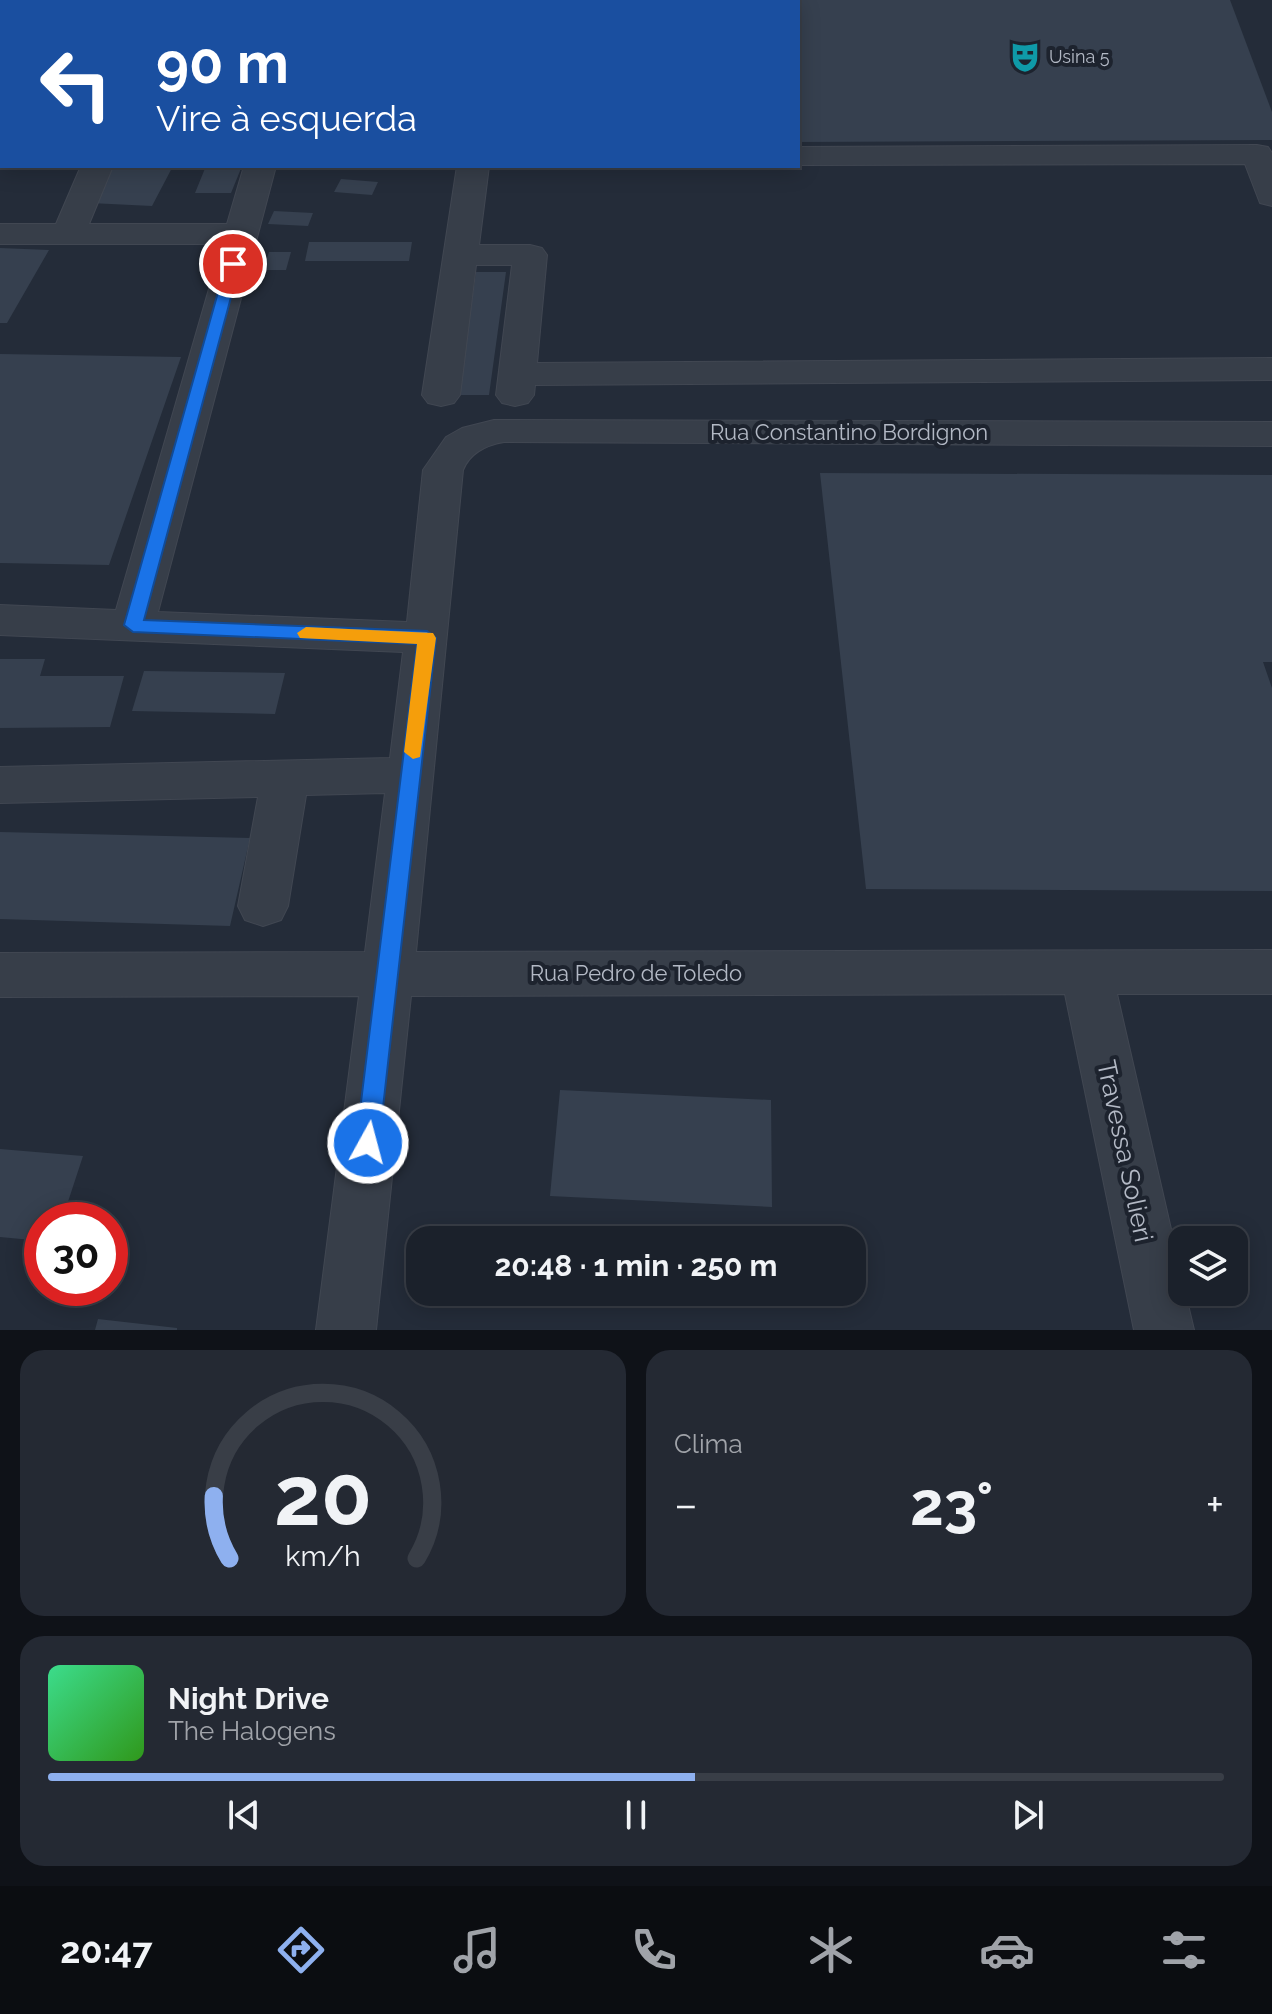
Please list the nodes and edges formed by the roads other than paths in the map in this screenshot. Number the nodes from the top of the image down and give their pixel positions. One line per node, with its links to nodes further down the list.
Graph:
1 (800, 156): 5 (street)
2 (96, 168): 7 (street)
3 (259, 168): 8 (street)
4 (473, 168): 9 (street)
5 (1272, 196)
6 (0, 234): 7 (street)
7 (68, 234): 8 (street)
8 (241, 234): 14 (street)
9 (460, 255): 10 (street); 11 (street)
10 (1272, 369)
11 (441, 395)
12 (1272, 434): 15 (street, Rua Constantino Bordignon)
13 (0, 620): 14 (street)
14 (133, 625): 15 (street)
15 (427, 638): 16 (street)
16 (411, 775): 17 (street); 22 (street)
17 (285, 779): 18 (street); 19 (street)
18 (0, 785)
19 (263, 906)
20 (1086, 972): 21 (street, Rua Pedro de Toledo); 22 (street, Rua Pedro de Toledo); 25 (street, Travessa Solieri)
21 (1272, 972)
22 (387, 974): 23 (street, Rua Pedro de Toledo); 24 (street)
23 (0, 975)
24 (346, 1330)
25 (1164, 1330)

